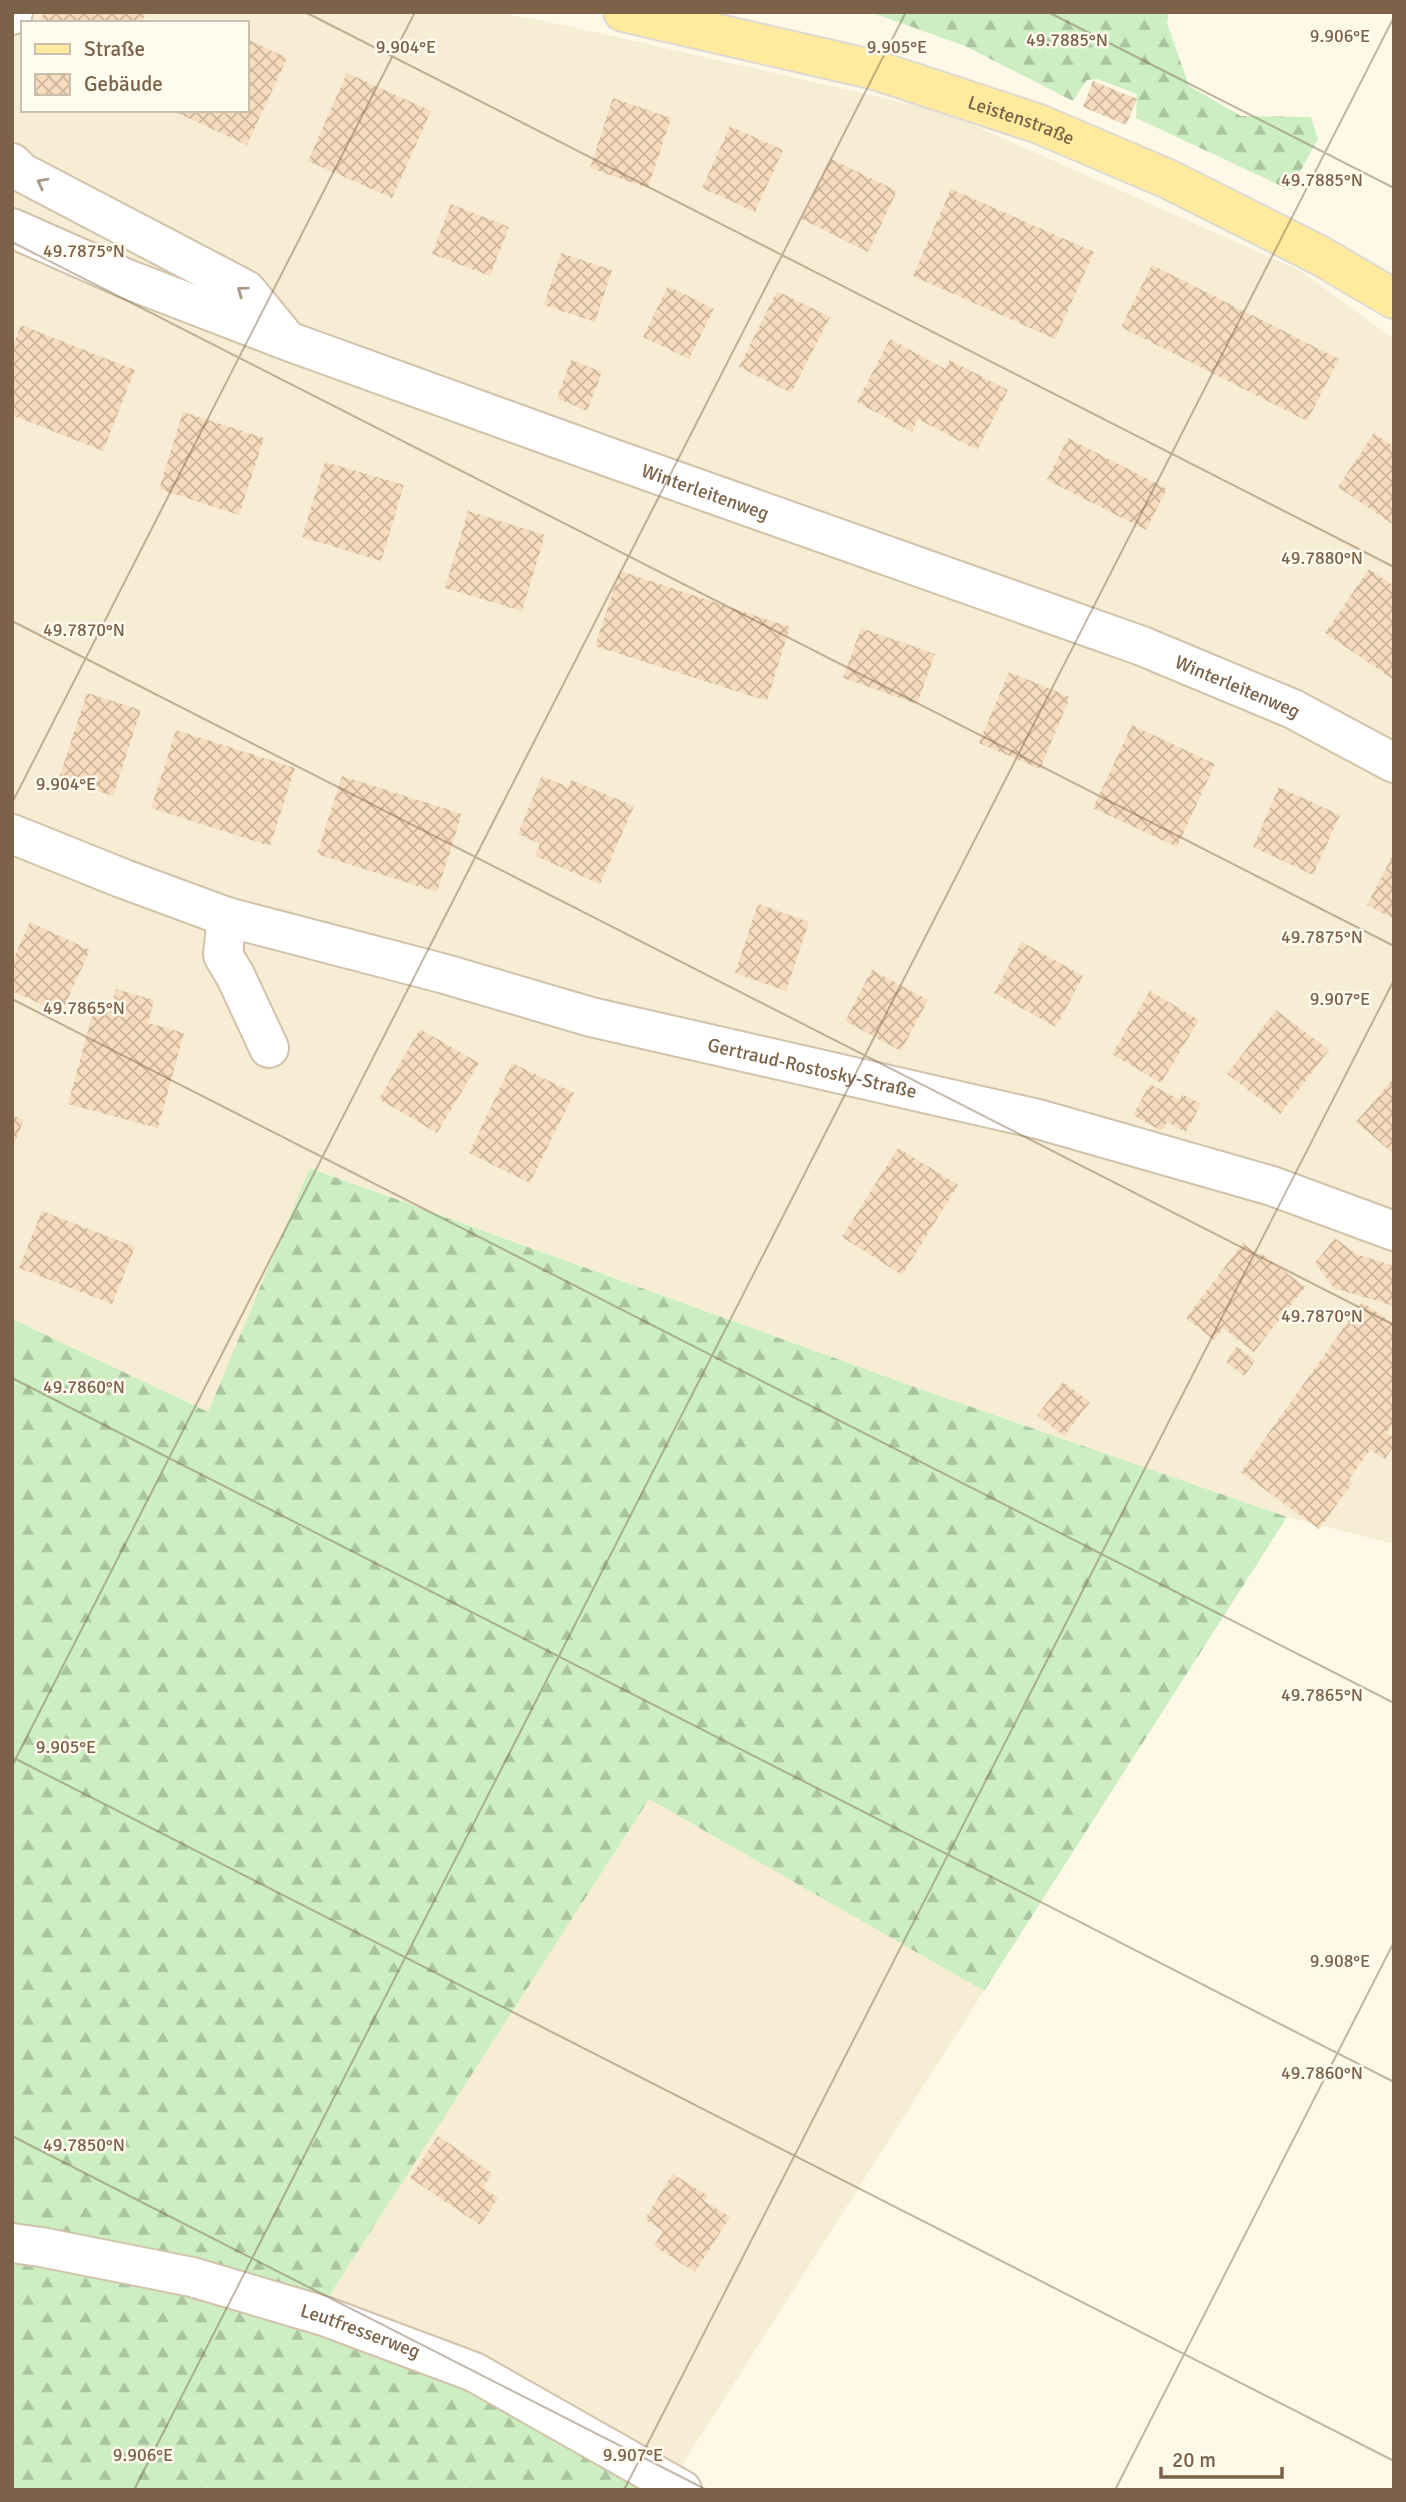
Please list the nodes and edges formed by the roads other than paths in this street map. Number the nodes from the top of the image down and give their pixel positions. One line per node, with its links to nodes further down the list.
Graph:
1 (623, 12): 4 (main road, Leistenstraße)
2 (12, 163): 5 (street, one-way to 2)
3 (12, 228): 5 (street, Winterleitenweg)
4 (1394, 299)
5 (288, 341): 6 (street, Winterleitenweg)
6 (1394, 763)
7 (12, 834): 8 (street, Gertraud-Rostosky-Straße)
8 (227, 916): 9 (street); 10 (street, Gertraud-Rostosky-Straße)
9 (269, 1048)
10 (1394, 1231)
11 (12, 2243): 12 (street, Leutfresserweg)
12 (682, 2490)

